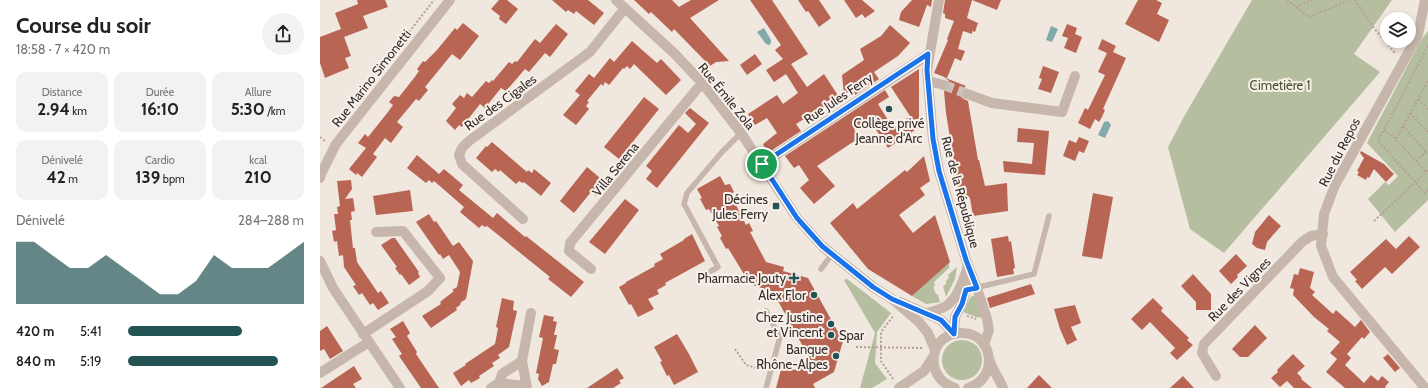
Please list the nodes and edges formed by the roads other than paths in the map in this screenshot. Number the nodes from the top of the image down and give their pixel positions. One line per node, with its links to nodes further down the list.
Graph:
1 (450, 0): 14 (street, Rue Marino Simonetti)
2 (616, 0): 5 (street, Rue Émile Zola)
3 (939, 0): 6 (street, Rue de la République)
4 (1425, 0): 18 (street, Rue du Repos)
5 (625, 8): 9 (street, Rue Émile Zola); 16 (street, Rue des Cigales)
6 (928, 54): 8 (street, Rue de la République); 13 (street, Rue Jules Ferry)
7 (1075, 76): 11 (street)
8 (928, 81): 10 (street); 21 (street, Rue de la République)
9 (703, 84): 12 (street, Rue Émile Zola); 22 (street, Villa Serena)
10 (944, 86)
11 (967, 94)
12 (740, 133): 13 (street, Rue Émile Zola); 24 (lane)
13 (762, 164): 19 (street, Rue Émile Zola)
14 (320, 178)
15 (1049, 216): 25 (lane)
16 (524, 219)
17 (376, 232): 32 (street)
18 (1322, 234): 38 (street, Rue des Vignes); 48 (street, Rue du Repos)
19 (832, 254): 23 (lane); 27 (street, Rue Émile Zola)
20 (320, 261): 32 (street)
21 (967, 266): 25 (street, Rue de la République); 26 (street, Rue de la République); 30 (street)
22 (591, 268)
23 (821, 269)
24 (711, 271)
25 (977, 288): 26 (lane); 33 (street, Rue de la République)
26 (966, 290): 31 (street, Rue de la République)
27 (892, 299): 30 (street, Rue Émile Zola); 34 (street, Rue Émile Zola)
28 (766, 311): 43 (lane)
29 (531, 313): 35 (street)
30 (928, 314): 31 (street, Rue Émile Zola)
31 (954, 334): 33 (street); 34 (street)
32 (366, 338): 37 (street); 42 (street)
33 (984, 345): 36 (street)
34 (934, 353): 41 (street, Rue Émile Zola); 44 (street)
35 (522, 361): 39 (street); 40 (street)
36 (990, 361): 46 (street); 47 (street)
37 (320, 373)
38 (1216, 376)
39 (495, 385): 40 (street)
40 (526, 387)
41 (952, 387): 45 (street)
42 (400, 388)
43 (766, 388)
44 (900, 388)
45 (938, 388)
46 (968, 388)
47 (1003, 388)
48 (1425, 388)

